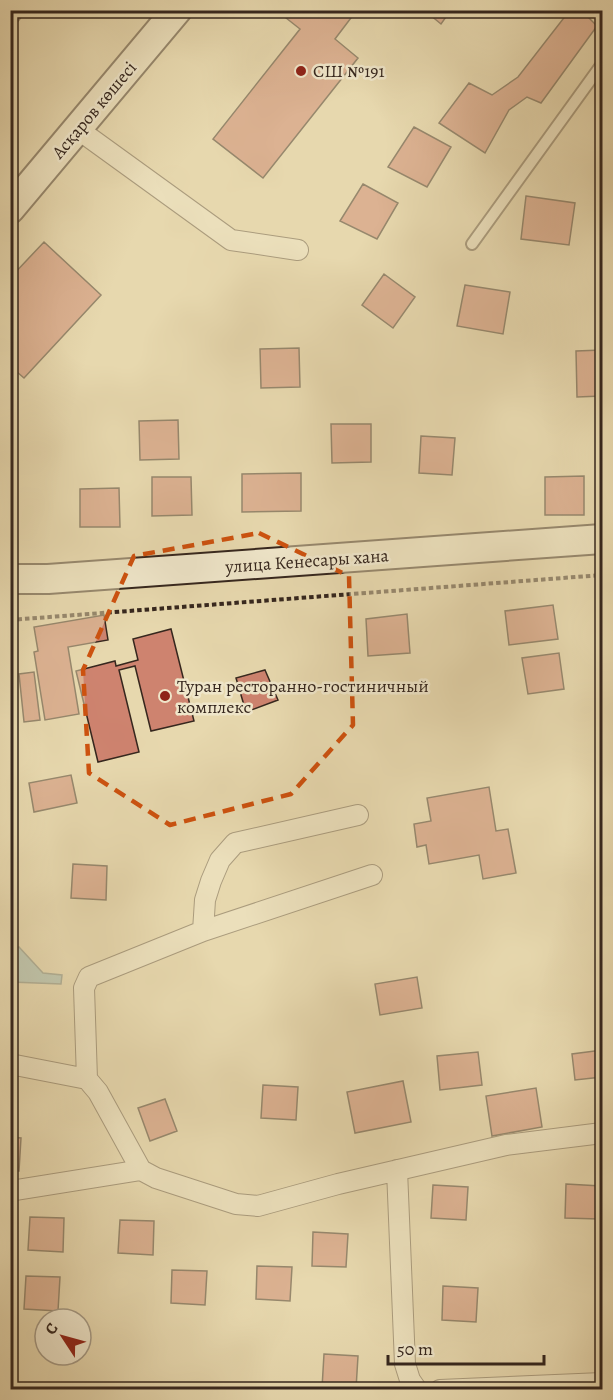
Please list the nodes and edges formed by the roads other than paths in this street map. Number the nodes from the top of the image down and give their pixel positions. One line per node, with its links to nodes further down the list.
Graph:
1 (177, 10): 3 (street, Асқаров көшесі)
2 (603, 64): 5 (lane)
3 (79, 130): 4 (street, Асқаров көшесі); 6 (street)
4 (22, 190)
5 (472, 244)
6 (298, 249)
7 (603, 539): 8 (street, улица Кенесары хана)
8 (10, 579)
9 (358, 815): 11 (street)
10 (372, 875): 11 (street)
11 (203, 931): 13 (street)
12 (10, 1064): 13 (street)
13 (87, 1079): 15 (street)
14 (603, 1133): 16 (street)
15 (141, 1170): 16 (street); 17 (street)
16 (397, 1170): 19 (street)
17 (10, 1191)
18 (603, 1383): 20 (street)
19 (417, 1389)
20 (440, 1389)

